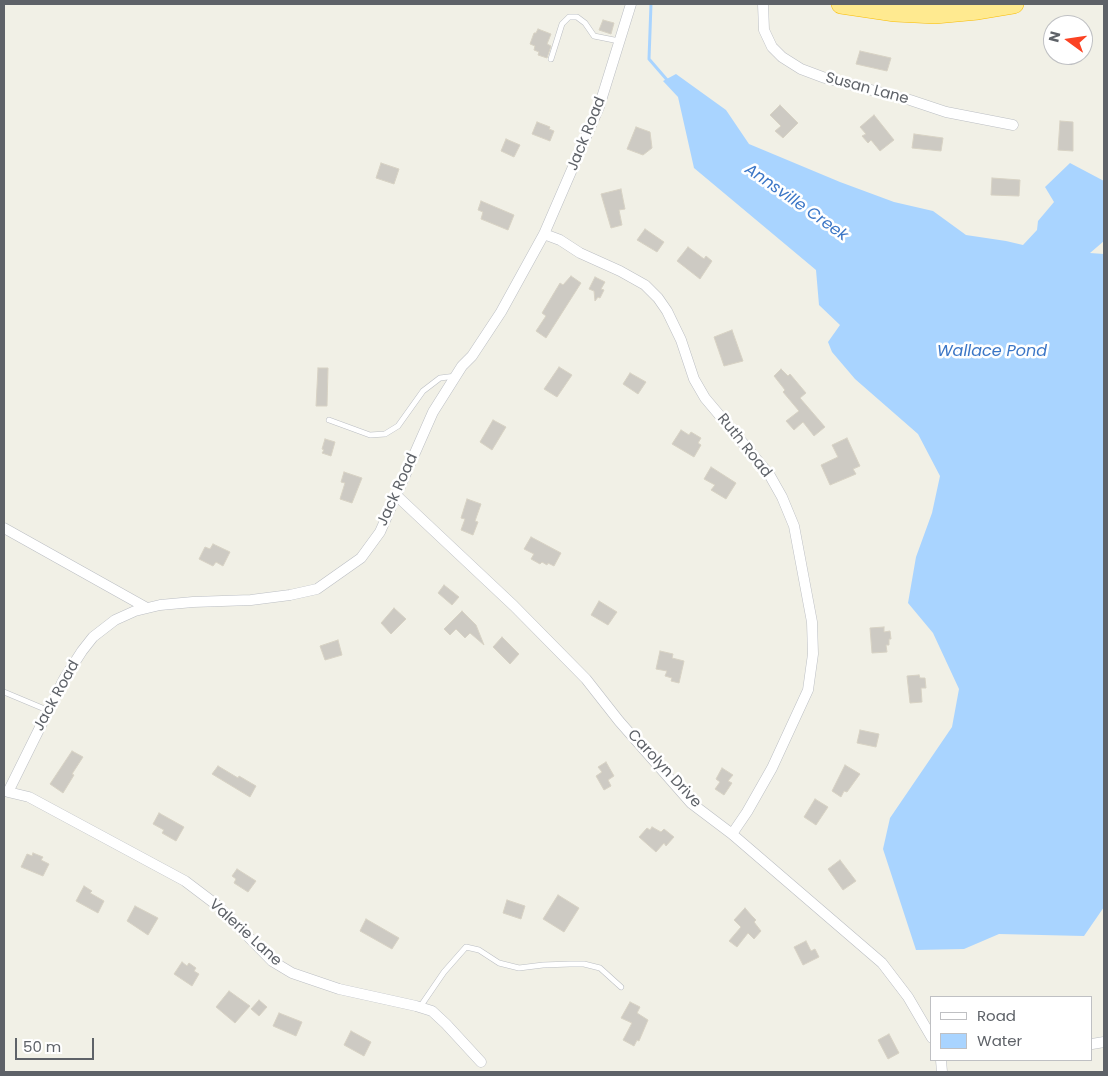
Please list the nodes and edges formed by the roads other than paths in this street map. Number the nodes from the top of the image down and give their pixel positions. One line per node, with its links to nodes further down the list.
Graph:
1 (631, 4): 5 (street, Jack Road)
2 (763, 4): 7 (street, Susan Lane)
3 (842, 4): 4 (highway)
4 (1014, 4)
5 (620, 41): 6 (lane); 8 (street, Jack Road)
6 (551, 59)
7 (1013, 125)
8 (544, 234): 9 (street, Jack Road); 17 (street, Ruth Road)
9 (456, 376): 10 (lane); 11 (street, Jack Road)
10 (329, 420)
11 (397, 496): 13 (street, Jack Road); 17 (street, Carolyn Drive)
12 (4, 528): 13 (street)
13 (147, 608): 15 (street, Jack Road)
14 (4, 692): 15 (lane)
15 (48, 710): 16 (street, Jack Road)
16 (8, 792): 19 (street, Valerie Lane)
17 (732, 834): 20 (street, Carolyn Drive)
18 (621, 987): 19 (lane)
19 (420, 1007): 21 (street, Valerie Lane)
20 (930, 1035)
21 (481, 1062)

